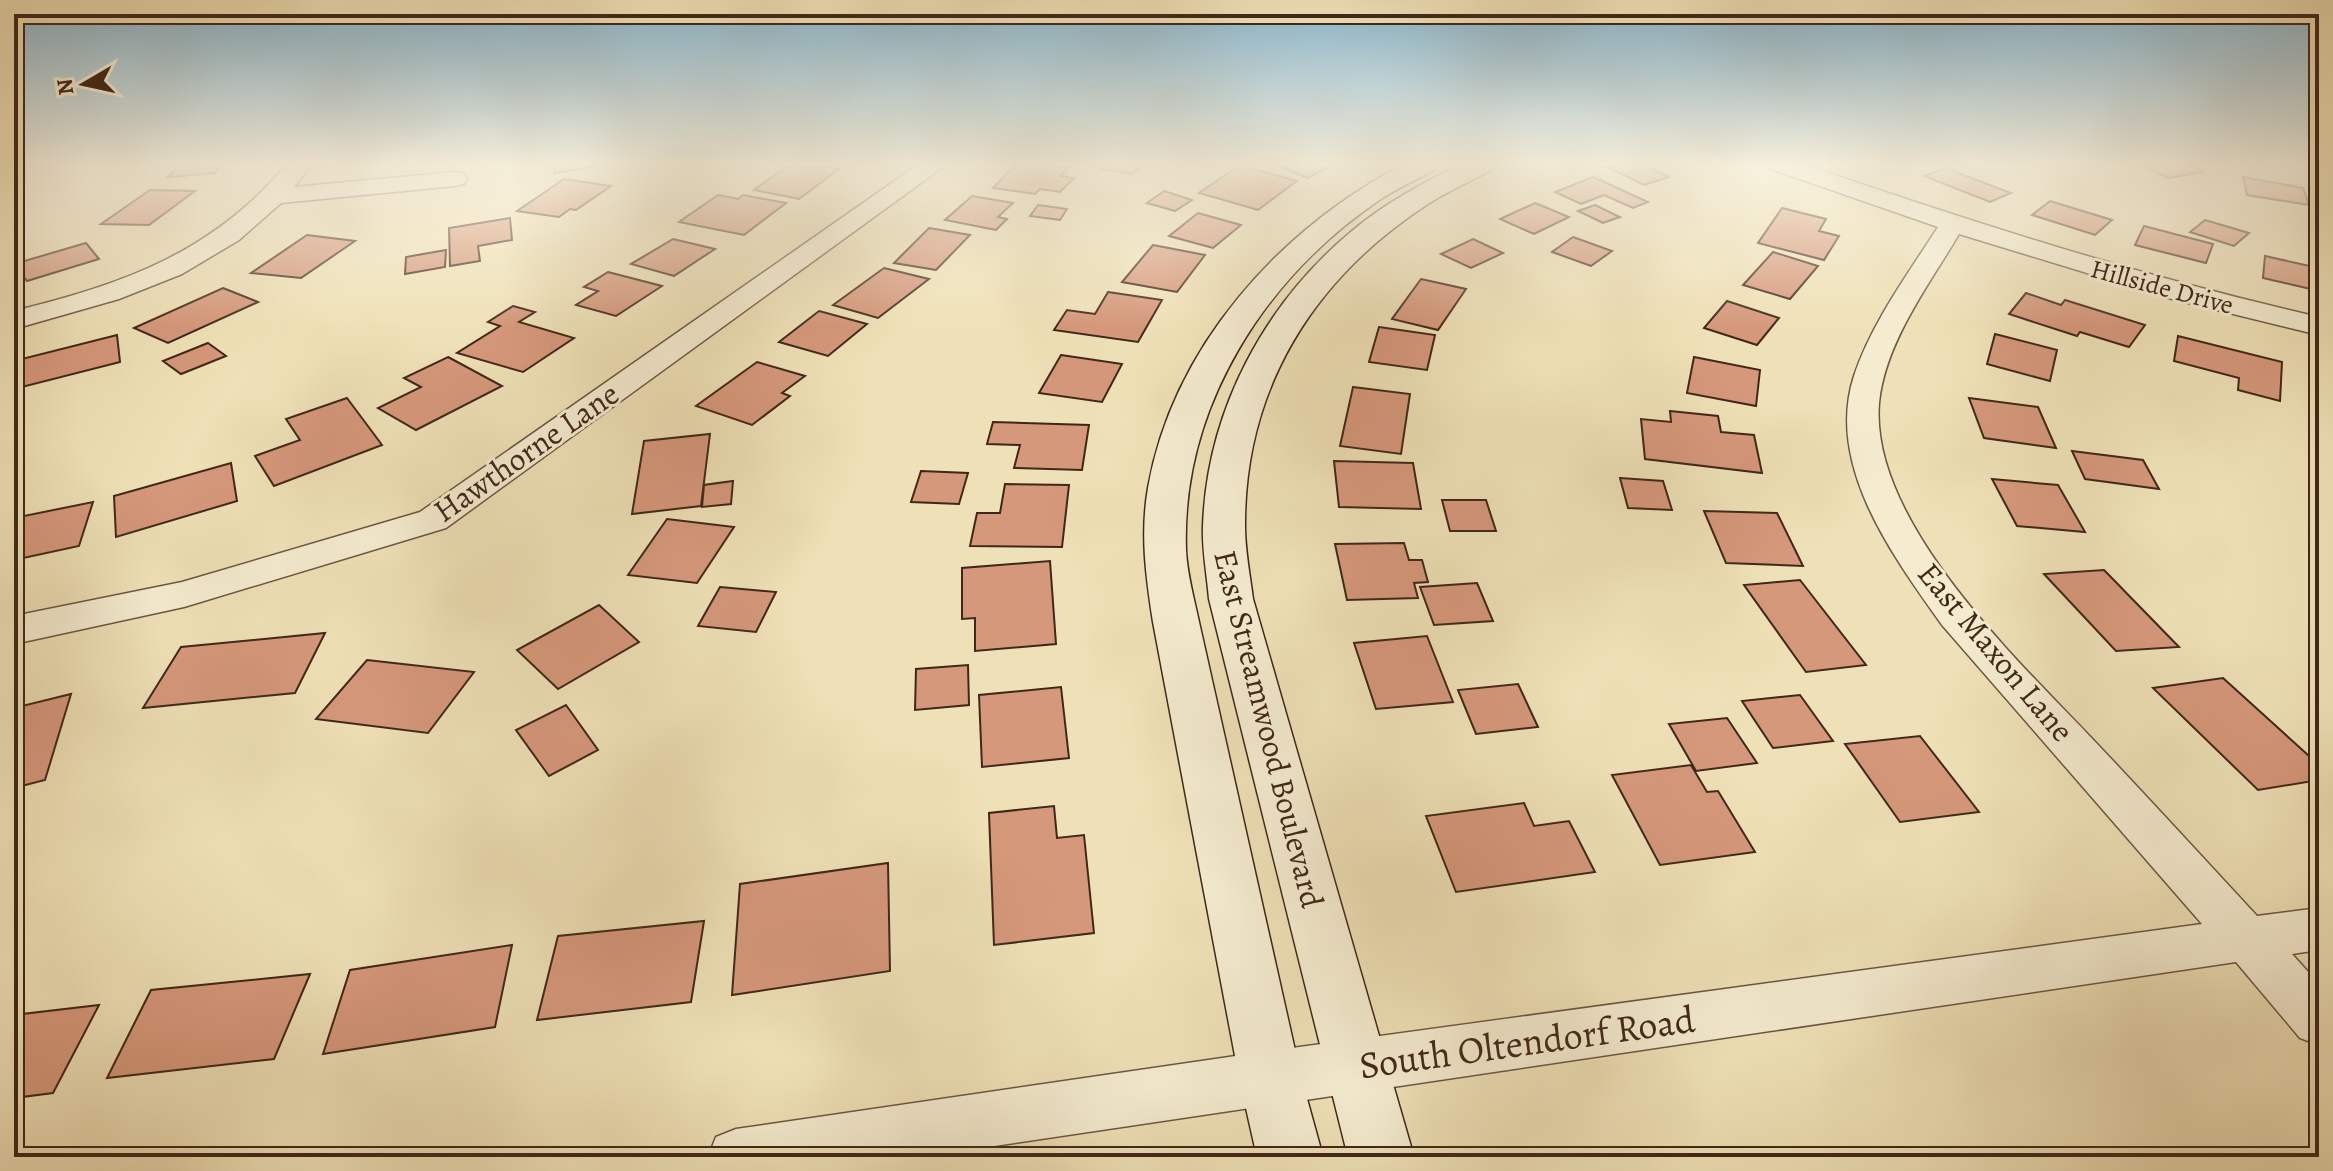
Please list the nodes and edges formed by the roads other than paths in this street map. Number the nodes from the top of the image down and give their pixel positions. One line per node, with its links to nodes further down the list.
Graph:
1 (247, 219): 7 (street)
2 (858, 219): 9 (street, Hawthorne Lane)
3 (1336, 219): 14 (street, East Streamwood Boulevard)
4 (1388, 219): 13 (street, East Streamwood Boulevard)
5 (1934, 219): 6 (street, Hillside Drive)
6 (1952, 225): 8 (street, Hillside Drive); 11 (street, East Maxon Lane)
7 (14, 320)
8 (2319, 326)
9 (14, 630)
10 (2319, 929): 11 (street, South Oltendorf Road)
11 (2248, 940): 12 (street, East Maxon Lane); 13 (street, South Oltendorf Road)
12 (2319, 1021)
13 (1355, 1066): 14 (street, South Oltendorf Road); 17 (street, East Streamwood Boulevard)
14 (1270, 1077): 15 (street, South Oltendorf Road); 16 (street, East Streamwood Boulevard)
15 (736, 1157)
16 (1290, 1157)
17 (1381, 1157)

